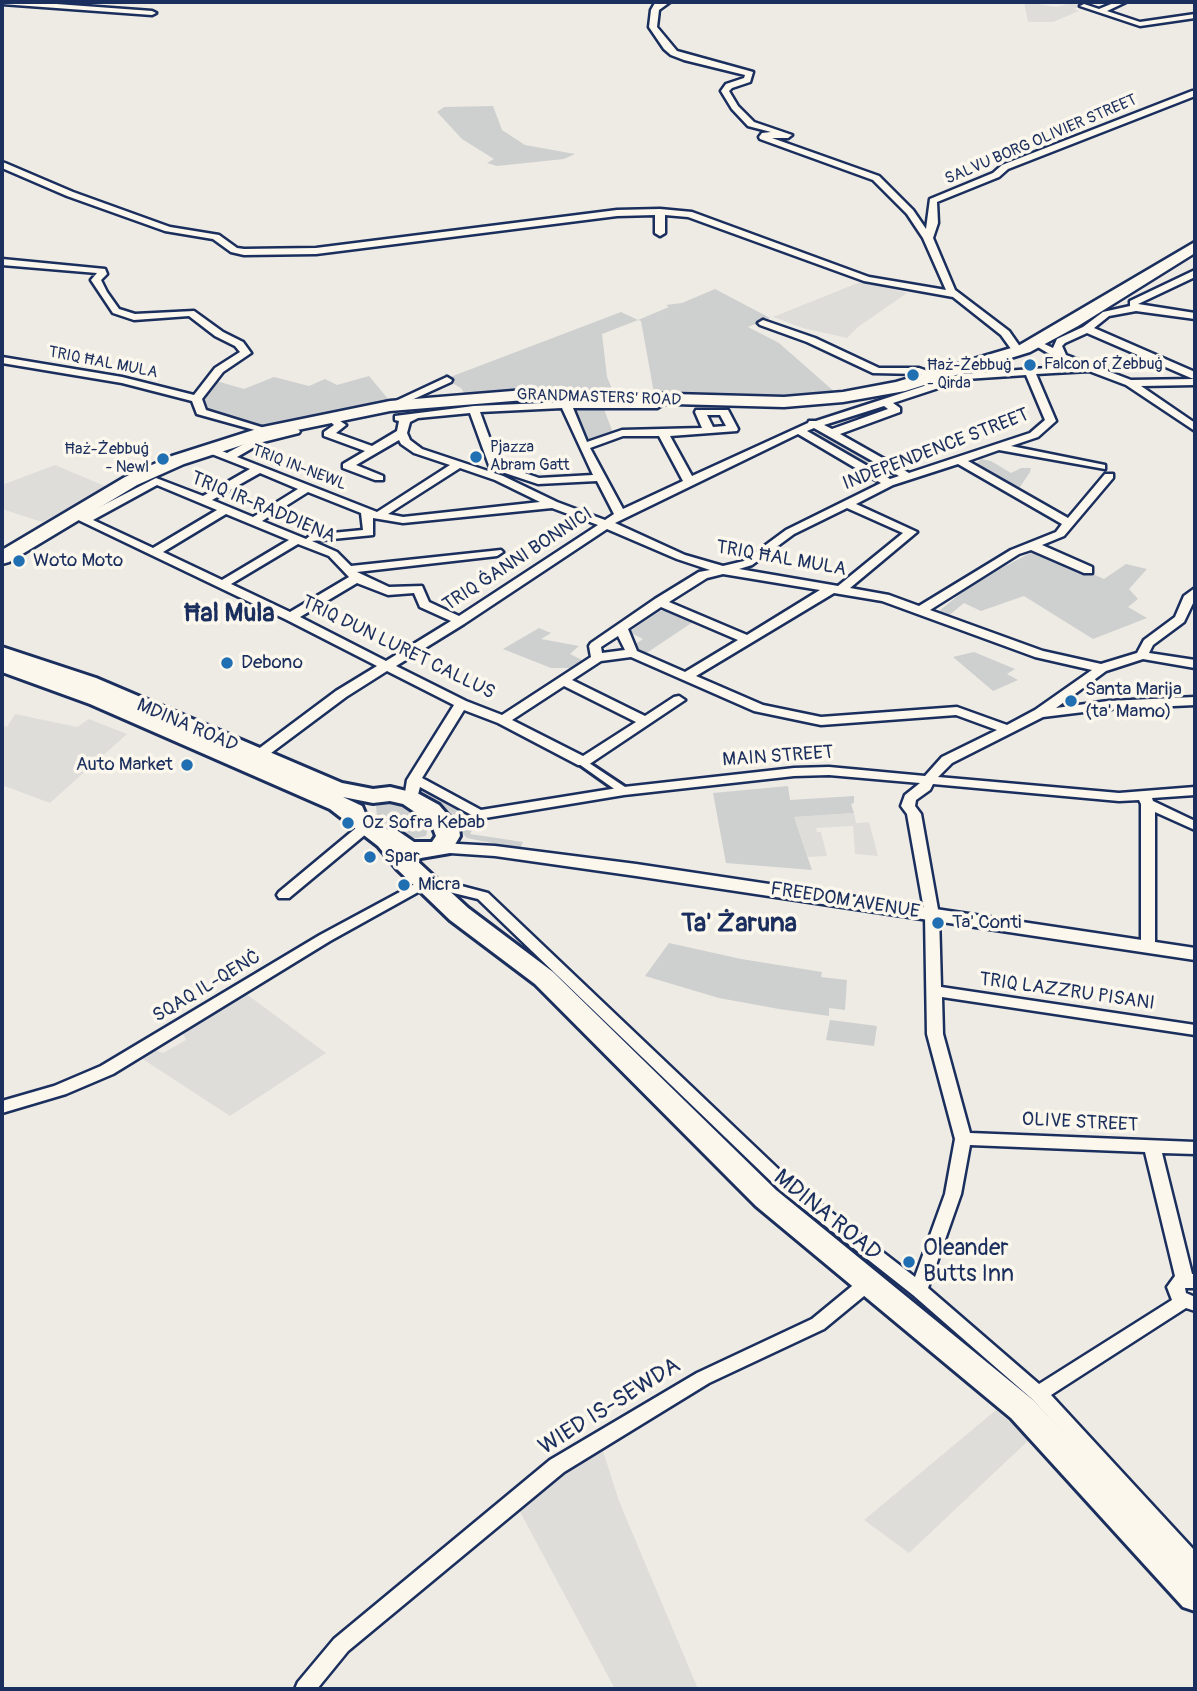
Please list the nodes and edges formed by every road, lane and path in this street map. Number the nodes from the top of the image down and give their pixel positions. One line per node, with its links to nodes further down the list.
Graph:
1 (2, 2): 6 (street)
2 (666, 2): 12 (street)
3 (1122, 2): 5 (street)
4 (1084, 6): 5 (street)
5 (1100, 11): 7 (street)
6 (152, 13)
7 (1195, 16)
8 (1195, 93): 12 (street, SALVU BORG OLIVIER STREET)
9 (2, 165): 10 (street)
10 (660, 212): 11 (street); 16 (street)
11 (660, 233)
12 (928, 238): 16 (street)
13 (1195, 247): 21 (main road, GRANDMASTERS' ROAD)
14 (2, 262): 31 (street)
15 (1195, 273): 17 (street)
16 (953, 293): 21 (street)
17 (1136, 308): 18 (street); 20 (street)
18 (1195, 316)
19 (763, 323): 26 (street)
20 (1087, 329): 22 (street); 27 (street)
21 (1026, 348): 22 (street); 26 (main road, GRANDMASTERS' ROAD)
22 (1062, 357): 24 (street)
23 (2, 360): 31 (street, TRIQ ĦAL MULA)
24 (1088, 368): 25 (street, TRIQ ĠANNI BONNICI); 30 (street)
25 (1031, 374): 32 (street, TRIQ ĠANNI BONNICI); 49 (street, INDEPENDENCE STREET)
26 (937, 376): 36 (main road, GRANDMASTERS' ROAD)
27 (1195, 376)
28 (447, 380): 36 (street)
29 (1195, 382): 30 (street)
30 (1130, 383): 40 (street)
31 (197, 399): 42 (street)
32 (884, 401): 39 (street, TRIQ ĠANNI BONNICI); 47 (street)
33 (566, 404): 35 (street); 38 (street); 48 (street)
34 (657, 405): 38 (street)
35 (474, 409): 36 (street); 58 (street)
36 (408, 411): 37 (main road, GRANDMASTERS' ROAD); 45 (street)
37 (330, 417): 42 (main road, GRANDMASTERS' ROAD); 51 (street)
38 (616, 419): 46 (street); 48 (street)
39 (813, 423): 41 (street, TRIQ ĠANNI BONNICI); 47 (street)
40 (1195, 428)
41 (798, 430): 59 (street, TRIQ ĠANNI BONNICI); 60 (street)
42 (269, 431): 50 (main road, GRANDMASTERS' ROAD)
43 (295, 431): 52 (street)
44 (703, 431): 46 (street)
45 (402, 433): 51 (street); 54 (street, TRIQ ĦAL MULA)
46 (663, 433): 59 (street)
47 (832, 433): 56 (street)
48 (584, 447): 58 (street)
49 (999, 447): 53 (street, INDEPENDENCE STREET); 70 (street)
50 (208, 449): 52 (street, TRIQ IN-NEWL); 68 (main road, GRANDMASTERS' ROAD)
51 (373, 450): 57 (street)
52 (228, 457): 55 (street, TRIQ IN-NEWL)
53 (959, 460): 56 (street, INDEPENDENCE STREET); 70 (street)
54 (458, 464): 64 (street, TRIQ ĦAL MULA); 66 (street)
55 (259, 469): 61 (street, TRIQ IN-NEWL); 62 (street)
56 (907, 477): 60 (street, INDEPENDENCE STREET)
57 (379, 478)
58 (599, 478): 67 (street)
59 (689, 481): 67 (street, TRIQ ĠANNI BONNICI)
60 (889, 483): 63 (street, INDEPENDENCE STREET)
61 (307, 488): 66 (street, TRIQ IN-NEWL); 69 (street)
62 (204, 501): 65 (street, TRIQ IR-RADDIENA); 68 (street, TRIQ IR-RADDIENA)
63 (845, 503): 77 (street, INDEPENDENCE STREET); 81 (street)
64 (553, 505): 66 (street, TRIQ IN-NEWL); 71 (street, TRIQ ĦAL MULA)
65 (223, 510): 69 (street, TRIQ IR-RADDIENA); 74 (street)
66 (372, 513): 72 (street)
67 (620, 515): 71 (street, TRIQ ĠANNI BONNICI)
68 (80, 517): 74 (street, TRIQ DUN LURET CALLUS); 76 (main road, GRANDMASTERS' ROAD)
69 (254, 522): 72 (street, TRIQ IR-RADDIENA)
70 (1069, 523): 73 (street)
71 (609, 525): 77 (street, TRIQ ĦAL MULA); 86 (street, TRIQ ĠANNI BONNICI)
72 (304, 538): 79 (street, TRIQ IR-RADDIENA); 80 (street)
73 (1033, 546): 78 (street); 84 (street)
74 (155, 552): 80 (street, TRIQ DUN LURET CALLUS)
75 (497, 552): 79 (street)
76 (2, 558)
77 (723, 570): 81 (street, TRIQ ĦAL MULA); 83 (street, INDEPENDENCE STREET)
78 (1088, 570)
79 (352, 574): 85 (street); 86 (street, TRIQ IR-RADDIENA)
80 (222, 585): 85 (street, TRIQ DUN LURET CALLUS)
81 (838, 588): 84 (street, TRIQ ĦAL MULA); 88 (street)
82 (1195, 592): 90 (street)
83 (659, 602): 87 (street, INDEPENDENCE STREET); 88 (street)
84 (922, 610): 95 (street, TRIQ ĦAL MULA)
85 (291, 617): 94 (street, TRIQ DUN LURET CALLUS)
86 (460, 621): 94 (street, TRIQ ĠANNI BONNICI)
87 (621, 628): 89 (street); 92 (street, INDEPENDENCE STREET)
88 (748, 640): 96 (street)
89 (632, 653): 92 (street); 96 (street)
90 (1142, 655): 93 (street); 95 (street)
91 (3, 656): 105 (highway, MDINA ROAD); 112 (highway, MDINA ROAD)
92 (597, 658): 97 (street)
93 (1195, 664)
94 (387, 666): 100 (street, TRIQ DUN LURET CALLUS); 105 (street, TRIQ ĠANNI BONNICI)
95 (1102, 668): 101 (street)
96 (687, 676): 104 (street)
97 (564, 681): 102 (street); 103 (street)
98 (679, 700): 103 (street)
99 (1195, 701): 101 (street)
100 (461, 704): 102 (street, TRIQ DUN LURET CALLUS); 108 (street)
101 (1040, 713): 104 (street)
102 (503, 720): 106 (street, TRIQ DUN LURET CALLUS)
103 (646, 722): 106 (street)
104 (1007, 729): 107 (street)
105 (258, 756): 112 (highway, MDINA ROAD)
106 (583, 762): 109 (street, TRIQ DUN LURET CALLUS)
107 (927, 781): 109 (street, MAIN STREET); 111 (street, MAIN STREET); 117 (street)
108 (413, 790): 109 (street, MAIN STREET); 112 (highway, MDINA ROAD); 114 (highway, MDINA ROAD)
109 (624, 791)
110 (1195, 791): 111 (street, MAIN STREET)
111 (1147, 800): 113 (street); 118 (street)
112 (365, 807): 114 (highway, MDINA ROAD); 115 (highway, MDINA ROAD); 116 (street)
113 (1195, 826)
114 (431, 843): 115 (highway, MDINA ROAD); 117 (street, FREEDOM AVENUE)
115 (435, 885): 122 (street, SQAQ IL-QENĊ); 127 (highway, MDINA ROAD); 128 (street, MDINA ROAD)
116 (284, 895)
117 (932, 915): 118 (street, FREEDOM AVENUE); 120 (street)
118 (1147, 947): 119 (street, FREEDOM AVENUE)
119 (1195, 954)
120 (933, 991): 121 (street, TRIQ LAZZRU PISANI); 123 (street)
121 (1195, 1030)
122 (2, 1108)
123 (963, 1139): 124 (street, OLIVE STREET); 128 (street)
124 (1153, 1147): 125 (street, OLIVE STREET); 126 (street)
125 (1195, 1148)
126 (1190, 1280): 129 (street)
127 (869, 1282): 132 (highway, MDINA ROAD); 133 (street, WIED IS-SEWDA)
128 (919, 1290): 130 (street, MDINA ROAD)
129 (1189, 1302): 130 (street)
130 (1038, 1394): 131 (street, MDINA ROAD)
131 (1195, 1564)
132 (1195, 1596)
133 (305, 1689)

